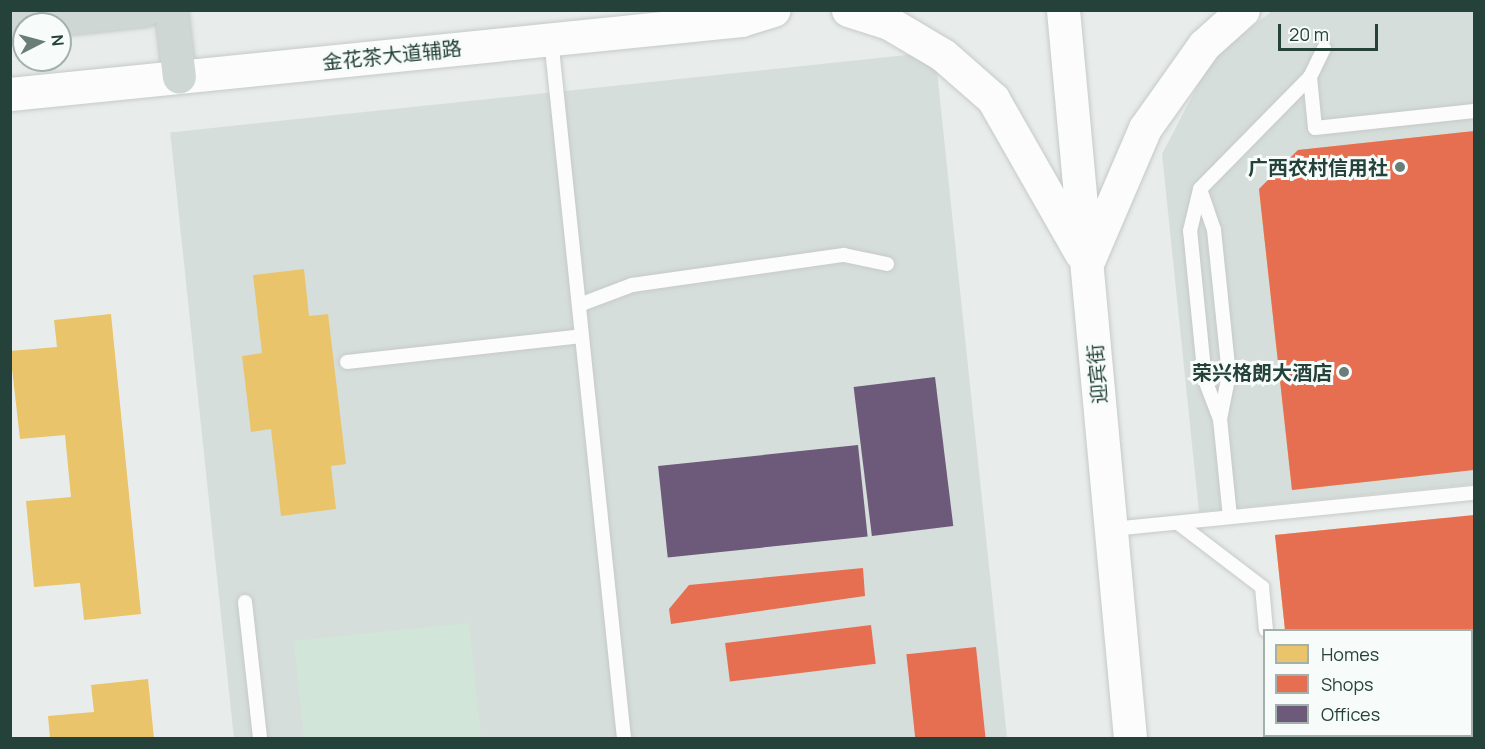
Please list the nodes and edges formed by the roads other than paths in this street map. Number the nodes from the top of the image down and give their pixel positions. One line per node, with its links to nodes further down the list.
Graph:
1 (144, 10): 7 (main road)
2 (171, 10): 10 (main road)
3 (773, 10): 8 (main road, 金花茶大道辅路)
4 (848, 10): 15 (main road)
5 (1063, 10): 15 (main road, 迎宾街)
6 (1243, 10): 15 (main road)
7 (10, 24)
8 (551, 39): 10 (main road, 金花茶大道辅路); 17 (lane)
9 (1324, 48): 11 (lane)
10 (179, 77): 12 (main road, 金花茶大道辅路)
11 (1310, 77): 13 (lane); 14 (lane)
12 (10, 94)
13 (1474, 111)
14 (1200, 189): 20 (lane); 20 (lane)
15 (1087, 263): 24 (main road, 迎宾街)
16 (886, 264): 17 (lane)
17 (579, 305): 18 (lane)
18 (582, 336): 19 (lane); 28 (lane)
19 (347, 362)
20 (1220, 418): 22 (lane)
21 (1474, 493): 22 (lane)
22 (1230, 518): 23 (lane)
23 (1178, 523): 24 (lane); 26 (lane)
24 (1112, 529): 29 (main road, 迎宾街)
25 (245, 602): 27 (lane)
26 (1266, 629)
27 (260, 738)
28 (624, 738)
29 (1130, 738)

